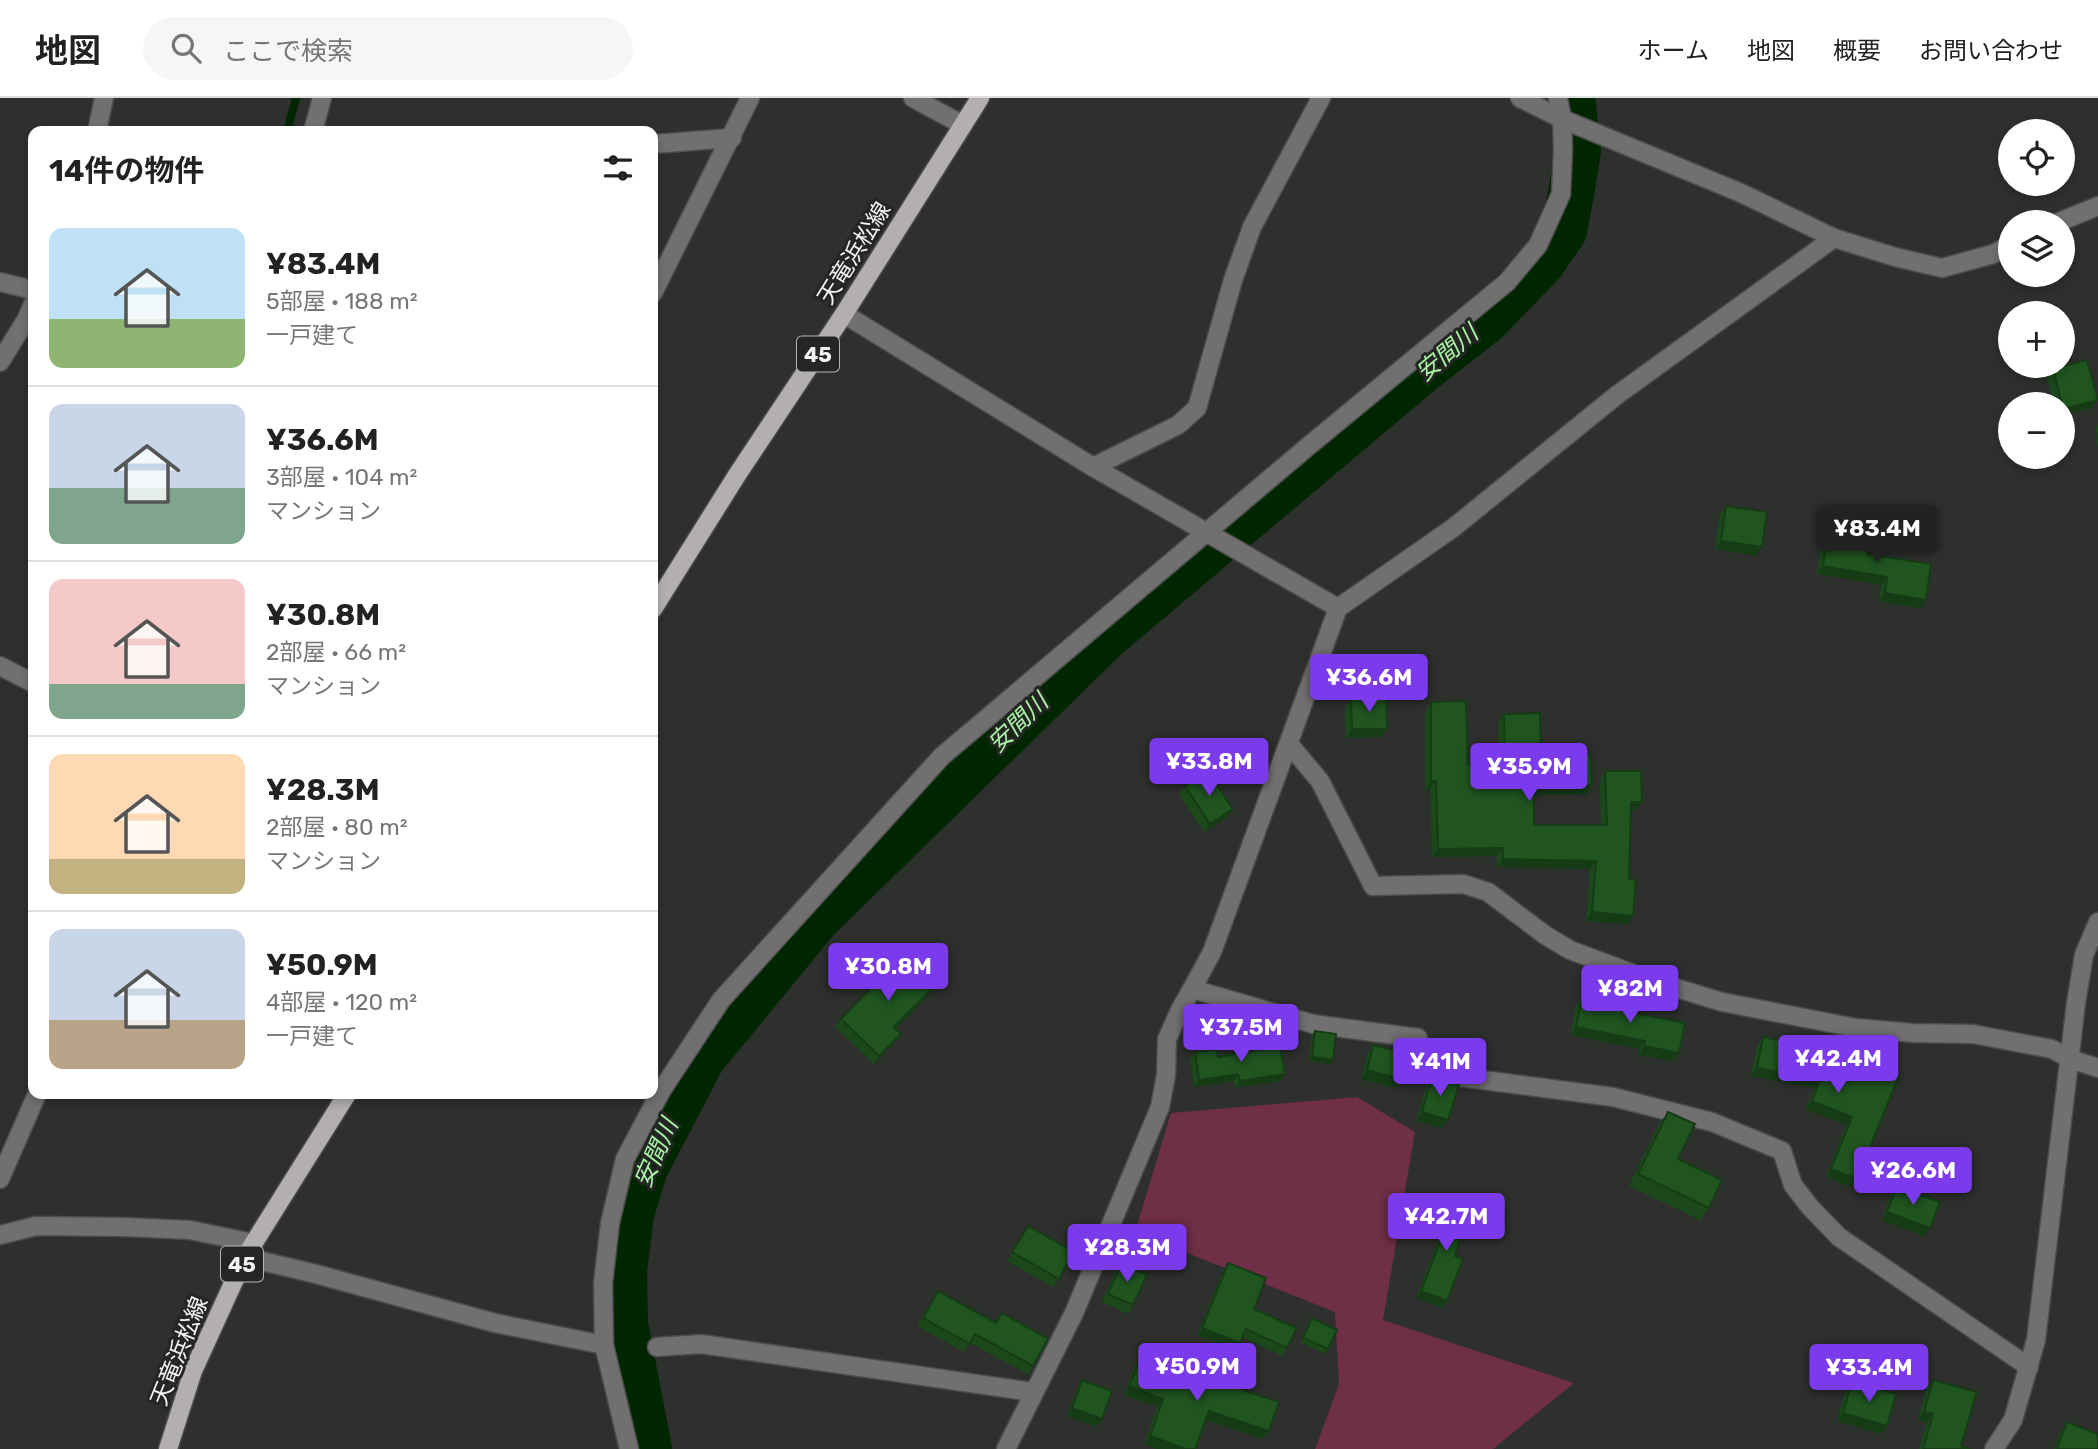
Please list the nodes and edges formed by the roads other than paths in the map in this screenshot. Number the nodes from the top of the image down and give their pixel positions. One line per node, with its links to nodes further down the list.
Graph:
1 (104, 98): 11 (street)
2 (322, 98): 12 (street)
3 (750, 98): 13 (street)
4 (913, 98): 10 (street)
5 (980, 98): 10 (main road, 天竜浜松線 / 45)
6 (1321, 98): 25 (street)
7 (1520, 98): 9 (street)
8 (1558, 98): 9 (street)
9 (1563, 120): 17 (street); 26 (street)
10 (963, 125): 22 (main road, 天竜浜松線 / 45)
11 (98, 126)
12 (314, 126)
13 (732, 138): 14 (street); 20 (street)
14 (658, 144)
15 (2098, 206): 16 (street)
16 (2075, 215)
17 (1834, 238): 18 (street); 28 (street)
18 (1998, 252)
19 (0, 282): 21 (street)
20 (658, 283)
21 (28, 289)
22 (844, 314): 25 (street); 27 (main road, 天竜浜松線 / 45)
23 (28, 315): 24 (street)
24 (0, 362)
25 (1093, 467): 26 (street)
26 (1209, 535): 28 (street); 36 (street)
27 (658, 601)
28 (1338, 608): 31 (street)
29 (0, 666): 30 (street)
30 (28, 680)
31 (1289, 744): 33 (street); 34 (street)
32 (2098, 922): 34 (street)
33 (1192, 989): 45 (street); 46 (street)
34 (2070, 1059): 35 (street); 45 (street)
35 (2098, 1068)
36 (658, 1097)
37 (35, 1099): 40 (street)
38 (344, 1099): 42 (main road, 天竜浜松線 / 45)
39 (657, 1099): 43 (street)
40 (0, 1179)
41 (0, 1235): 42 (street)
42 (249, 1250): 43 (street); 48 (main road, 天竜浜松線 / 45)
43 (604, 1345): 49 (street)
44 (657, 1347): 46 (street)
45 (2029, 1367): 47 (street)
46 (1033, 1392): 50 (street)
47 (1997, 1448)
48 (168, 1449)
49 (629, 1449)
50 (1006, 1449)

